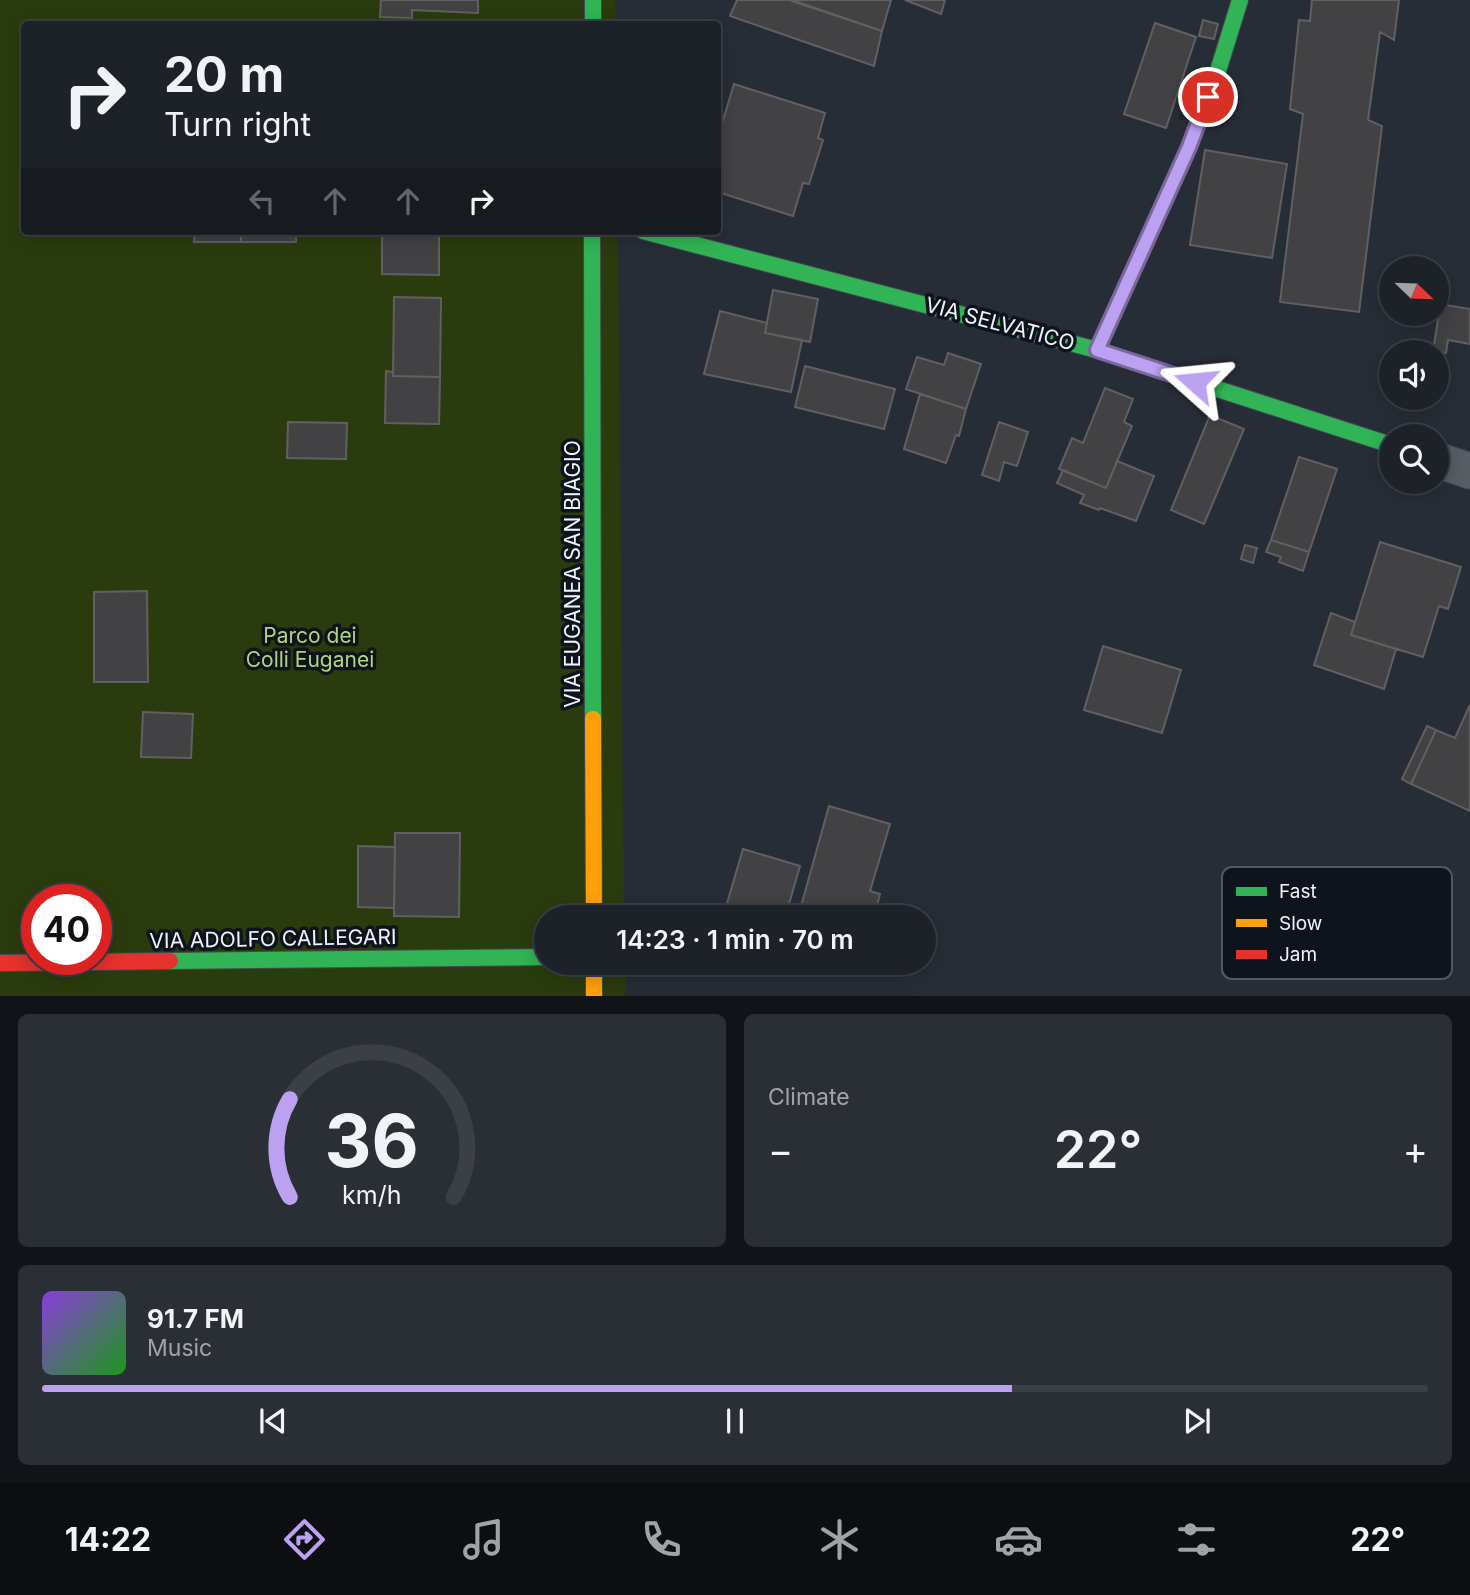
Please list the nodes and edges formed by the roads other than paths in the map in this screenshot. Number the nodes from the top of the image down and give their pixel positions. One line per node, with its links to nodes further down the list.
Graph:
1 (593, 0): 3 (street)
2 (1240, 0): 6 (street)
3 (593, 21)
4 (592, 235): 10 (street, VIA EUGANEA SAN BIAGIO)
5 (658, 235): 6 (street, VIA SELVATICO)
6 (1097, 350): 7 (street, VIA SELVATICO)
7 (1379, 441)
8 (1449, 464): 9 (street)
9 (1470, 471)
10 (594, 905)
11 (534, 957): 12 (street, VIA ADOLFO CALLEGARI)
12 (0, 963)
13 (594, 975): 14 (street)
14 (594, 996)

